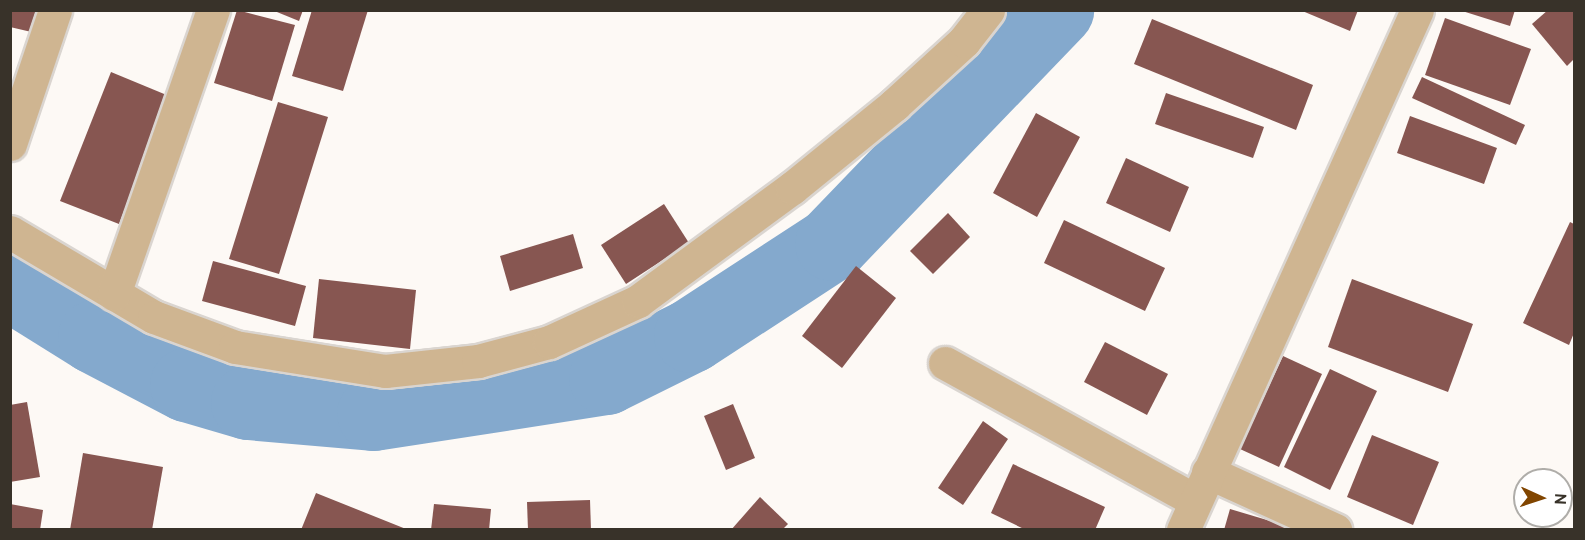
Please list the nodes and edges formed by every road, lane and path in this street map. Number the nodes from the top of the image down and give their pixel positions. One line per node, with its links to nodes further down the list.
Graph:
1 (55, 10): 5 (street)
2 (213, 10): 7 (street)
3 (988, 10): 7 (street)
4 (1417, 10): 9 (street)
5 (10, 144)
6 (10, 232): 7 (street)
7 (114, 294)
8 (945, 363): 9 (street)
9 (1195, 500): 10 (street)
10 (1335, 530)

